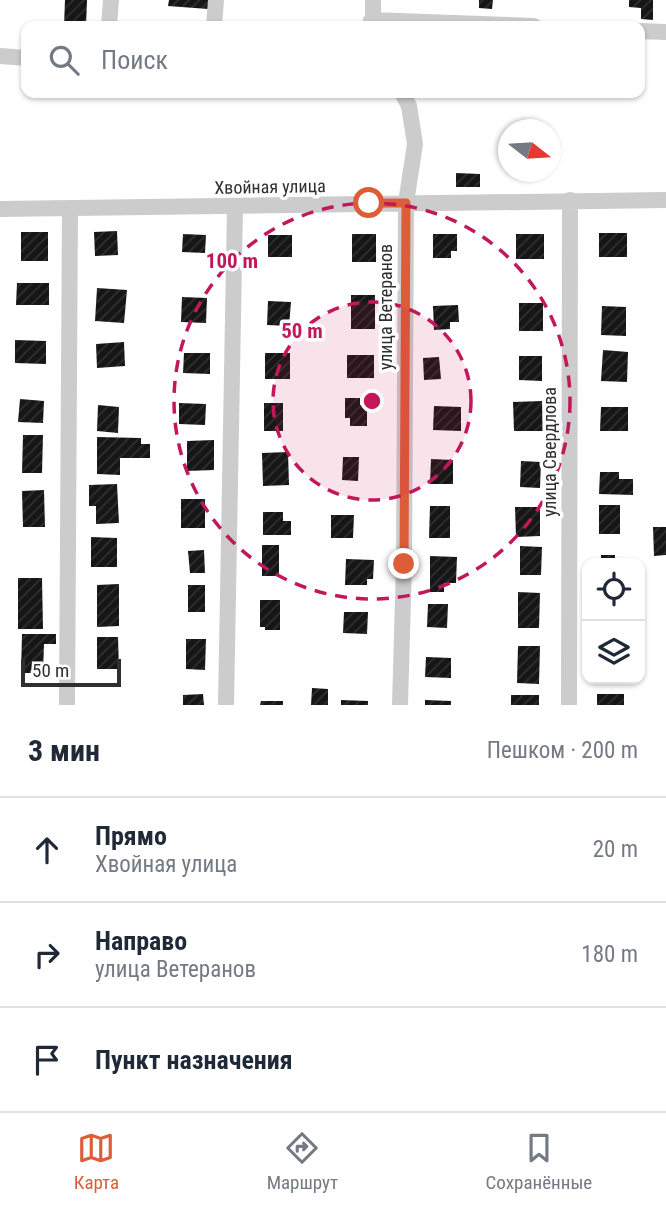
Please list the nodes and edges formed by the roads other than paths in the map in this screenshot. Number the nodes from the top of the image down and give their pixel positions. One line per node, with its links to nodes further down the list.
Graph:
1 (111, 0): 4 (street)
2 (216, 0): 5 (street)
3 (373, 0): 6 (street)
4 (109, 21)
5 (214, 21)
6 (370, 21)
7 (645, 31): 8 (street)
8 (666, 32)
9 (0, 57): 10 (street)
10 (21, 58)
11 (405, 98): 14 (street, улица Ветеранов)
12 (570, 200): 13 (street, Хвойная улица); 14 (street, Хвойная улица); 21 (street, улица Свердлова)
13 (666, 200)
14 (406, 203): 15 (street, Хвойная улица); 20 (street, улица Ветеранов)
15 (235, 207): 16 (street, Хвойная улица); 19 (street)
16 (70, 208): 17 (street, Хвойная улица); 18 (street)
17 (0, 209)
18 (67, 705)
19 (226, 705)
20 (400, 705)
21 (569, 705)

